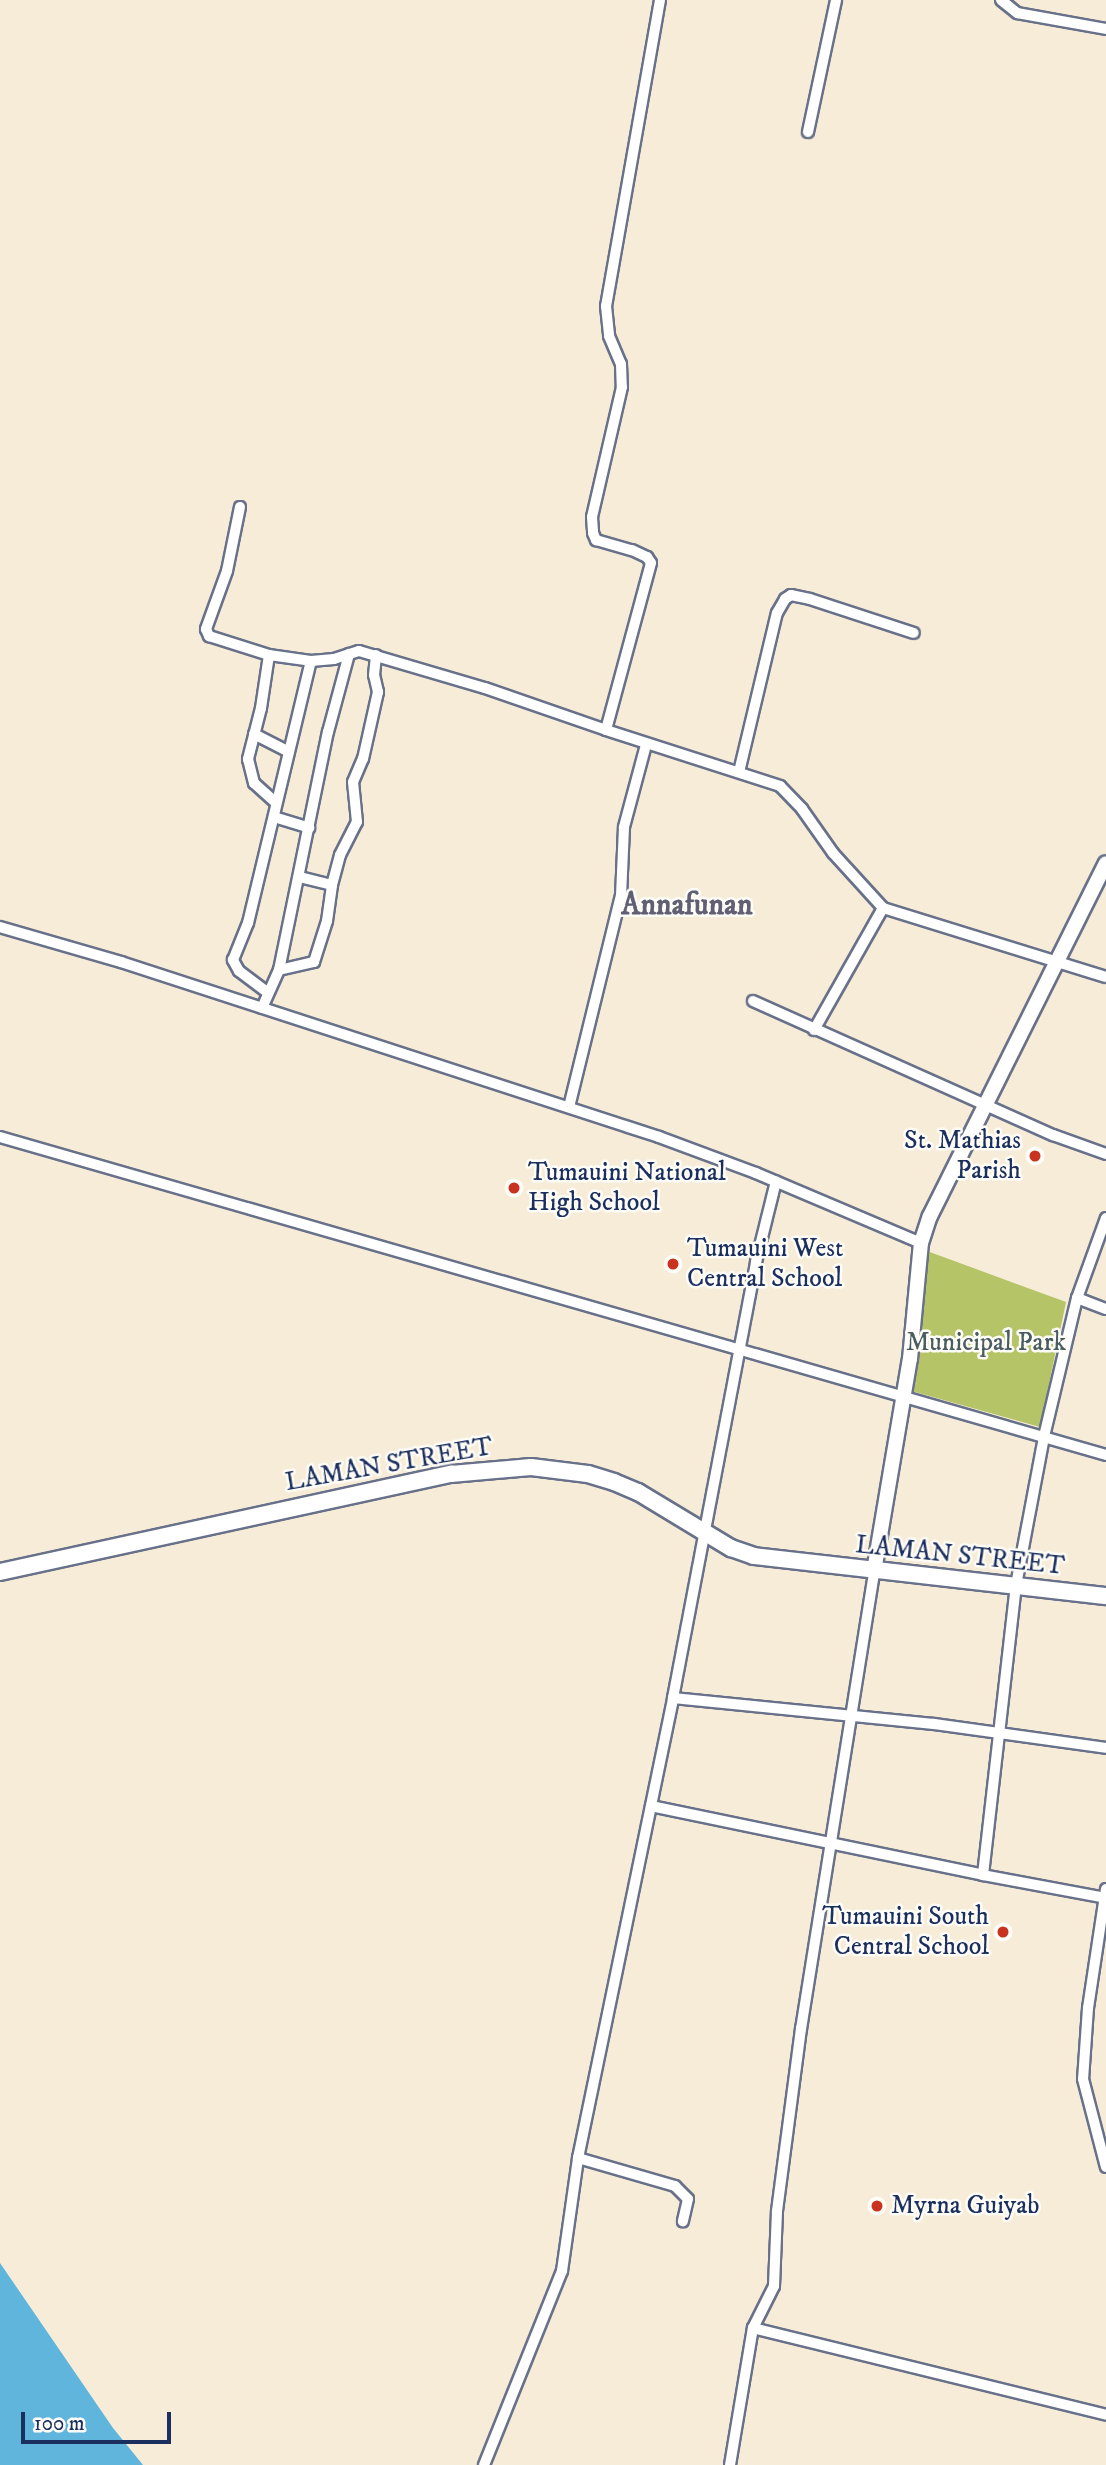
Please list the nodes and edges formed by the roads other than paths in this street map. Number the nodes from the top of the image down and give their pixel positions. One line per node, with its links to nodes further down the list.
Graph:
1 (660, 0): 12 (street)
2 (836, 0): 5 (street)
3 (1001, 0): 4 (street)
4 (1106, 29)
5 (808, 132)
6 (240, 507): 9 (street)
7 (914, 633): 16 (street)
8 (349, 654): 10 (street); 11 (street); 19 (street)
9 (269, 655): 11 (street); 13 (street)
10 (376, 655): 12 (street); 22 (street)
11 (311, 661): 15 (street)
12 (606, 730): 14 (street)
13 (254, 734): 15 (street); 17 (street)
14 (646, 744): 16 (street); 33 (street)
15 (289, 752): 17 (street)
16 (739, 772): 23 (street)
17 (275, 802): 18 (street)
18 (274, 817): 19 (street); 28 (street)
19 (309, 828): 21 (street)
20 (1106, 863): 25 (street)
21 (299, 877): 22 (street); 26 (street)
22 (332, 885): 26 (street)
23 (883, 908): 25 (street); 31 (street)
24 (0, 927): 30 (street)
25 (1055, 962): 27 (street); 32 (street)
26 (279, 970): 28 (street)
27 (1106, 978)
28 (267, 992): 30 (street)
29 (753, 1001): 31 (street)
30 (262, 1008): 33 (street)
31 (814, 1030): 32 (street)
32 (987, 1103): 35 (street); 38 (street)
33 (569, 1107): 36 (street)
34 (0, 1137): 41 (street)
35 (1106, 1154)
36 (776, 1181): 38 (street); 41 (street)
37 (1106, 1218): 39 (street)
38 (922, 1243): 42 (street)
39 (1077, 1298): 40 (street); 43 (street)
40 (1106, 1309)
41 (738, 1349): 42 (street); 45 (street)
42 (903, 1398): 43 (street); 46 (street)
43 (1044, 1437): 44 (street); 48 (street)
44 (1106, 1455)
45 (706, 1533): 46 (main road, LAMAN STREET); 47 (main road, LAMAN STREET); 50 (street)
46 (874, 1571): 48 (main road, LAMAN STREET); 51 (street)
47 (0, 1572)
48 (1016, 1586): 49 (main road, LAMAN STREET); 52 (street)
49 (1106, 1596)
50 (673, 1698): 51 (street); 54 (street)
51 (852, 1715): 52 (street); 55 (street)
52 (1000, 1734): 53 (street); 56 (street)
53 (1106, 1748)
54 (651, 1806): 55 (street); 58 (street)
55 (829, 1846): 56 (street); 61 (street)
56 (983, 1875): 57 (street)
57 (1105, 1895): 59 (street)
58 (578, 2158): 60 (street); 63 (street)
59 (1106, 2167)
60 (683, 2221)
61 (753, 2328): 62 (street); 64 (street)
62 (1106, 2415)
63 (484, 2465)
64 (730, 2465)

